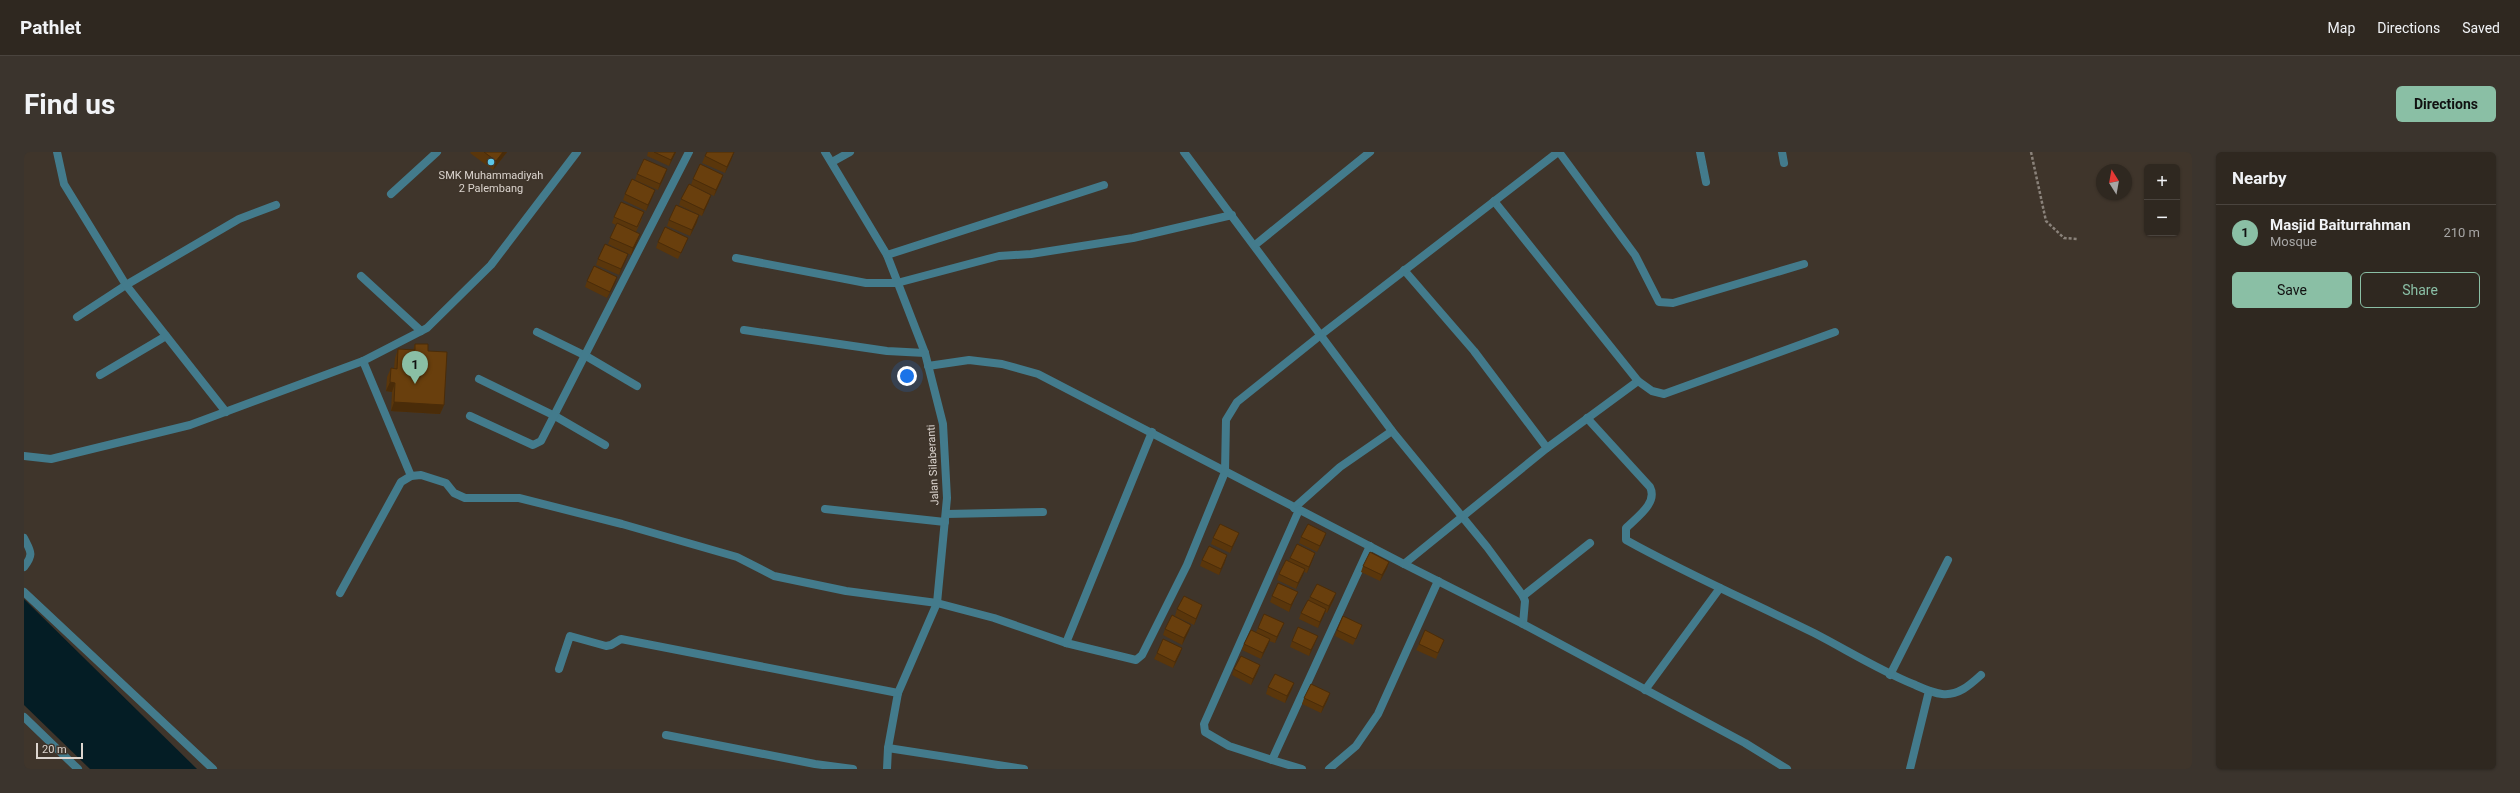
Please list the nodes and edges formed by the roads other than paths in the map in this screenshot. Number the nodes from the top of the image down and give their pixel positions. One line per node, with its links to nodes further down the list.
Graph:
1 (56, 152): 27 (street)
2 (437, 152): 16 (street)
3 (577, 152): 29 (street)
4 (689, 152): 36 (street)
5 (825, 152): 12 (street, Jalan Silaberanti)
6 (850, 152): 12 (street)
7 (1184, 152): 19 (street)
8 (1370, 152): 20 (street)
9 (1558, 152): 17 (street); 23 (street)
10 (1700, 152): 14 (street)
11 (1782, 152): 13 (street)
12 (832, 162): 21 (street, Jalan Silaberanti)
13 (1784, 163)
14 (1706, 182)
15 (1104, 185): 21 (street)
16 (391, 194)
17 (1494, 201): 24 (street); 41 (street)
18 (276, 205): 27 (street)
19 (1232, 215): 20 (street); 26 (street)
20 (1255, 246): 33 (street)
21 (887, 255): 26 (street, Jalan Silaberanti)
22 (736, 258): 26 (street)
23 (1804, 264)
24 (1404, 270): 33 (street); 50 (street)
25 (361, 276): 29 (street)
26 (897, 283): 35 (street, Jalan Silaberanti)
27 (126, 285): 28 (street); 34 (street)
28 (78, 317)
29 (421, 330): 37 (street)
30 (744, 330): 35 (street)
31 (537, 332): 36 (street)
32 (1835, 332): 41 (street)
33 (1322, 334): 47 (street); 52 (street)
34 (166, 336): 39 (street); 43 (street)
35 (924, 353): 38 (street, Jalan Silaberanti)
36 (586, 356): 42 (street); 45 (street)
37 (363, 361): 43 (street); 53 (street)
38 (928, 366): 48 (street); 58 (street, Jalan Silaberanti)
39 (100, 375)
40 (479, 380): 45 (street)
41 (1638, 381): 46 (street)
42 (637, 386)
43 (226, 412): 51 (street)
44 (470, 416): 45 (street)
45 (555, 416): 49 (street)
46 (1587, 418): 50 (street); 66 (street)
47 (1392, 431): 55 (street); 57 (street)
48 (1152, 432): 52 (street); 72 (street)
49 (605, 445)
50 (1547, 448): 57 (street)
51 (24, 456)
52 (1225, 472): 55 (street); 72 (street)
53 (411, 476): 68 (street); 70 (street)
54 (825, 509): 58 (street)
55 (1296, 509): 61 (street); 82 (street)
56 (1043, 512): 58 (street)
57 (1462, 516): 63 (street); 69 (street)
58 (945, 518): 70 (street, Jalan Silaberanti)
59 (24, 538): 64 (street)
60 (1590, 543): 69 (street)
61 (1370, 546): 63 (street); 82 (street)
62 (1948, 560): 74 (street)
63 (1404, 564): 65 (street)
64 (24, 567)
65 (1438, 581): 71 (street); 89 (street)
66 (1720, 588): 74 (street); 76 (street)
67 (24, 592): 84 (street)
68 (340, 592)
69 (1523, 596): 71 (street)
70 (937, 603): 72 (street); 78 (street, Jalan Silaberanti)
71 (1524, 624): 76 (street)
72 (1066, 643)
73 (559, 669): 78 (street)
74 (1890, 674): 77 (street)
75 (1982, 675): 77 (street)
76 (1645, 690): 90 (street)
77 (1929, 691): 91 (street)
78 (898, 692): 81 (street, Jalan Silaberanti)
79 (24, 717): 83 (street)
80 (666, 735): 85 (street)
81 (888, 748): 86 (street, Jalan Silaberanti); 87 (street)
82 (1272, 760): 88 (street)
83 (78, 769)
84 (214, 769)
85 (853, 769)
86 (888, 769)
87 (1024, 769)
88 (1302, 769)
89 (1329, 769)
90 (1788, 769)
91 (1910, 769)

